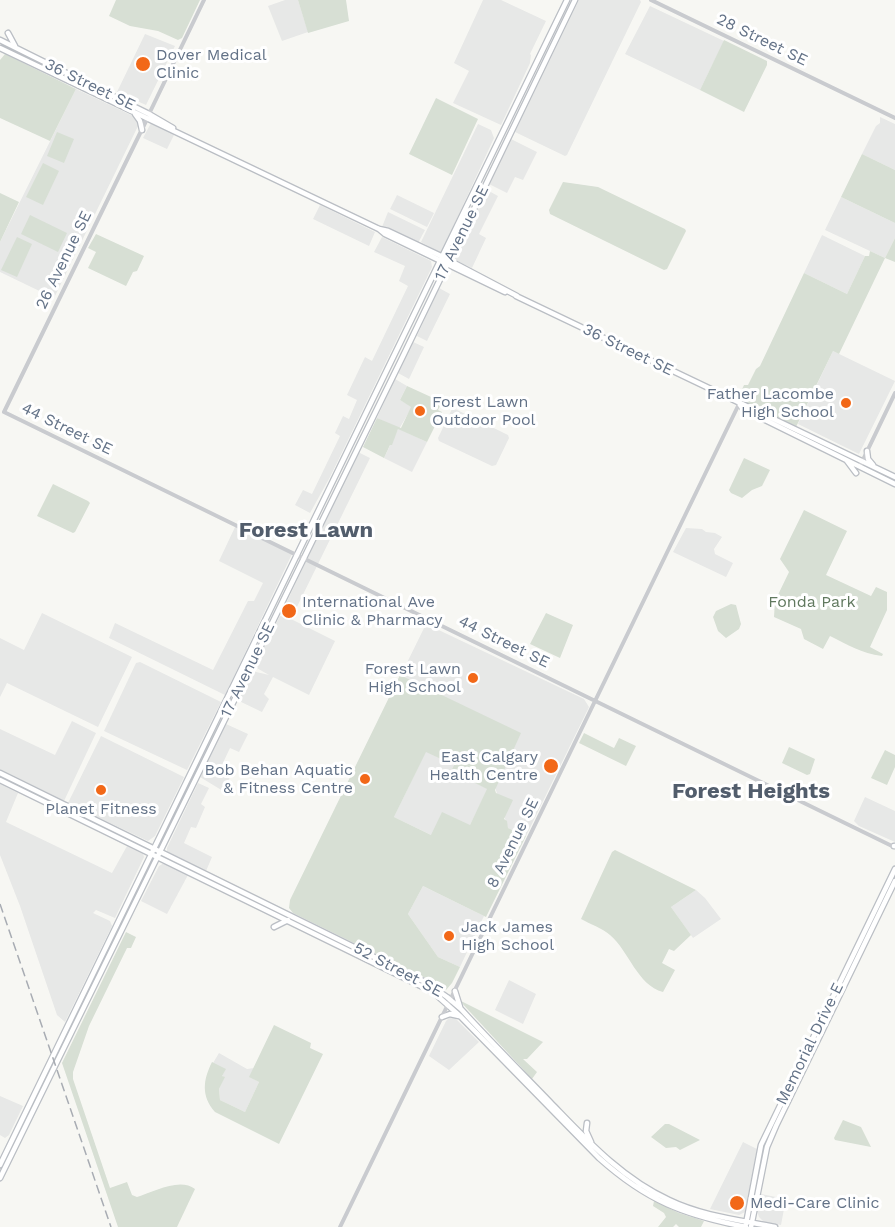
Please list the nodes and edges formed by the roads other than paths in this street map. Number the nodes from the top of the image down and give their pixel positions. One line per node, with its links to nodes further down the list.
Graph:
1 (204, 0): 12 (street, 26 Avenue SE)
2 (567, 0): 9 (main road, 17 Avenue SE)
3 (575, 0): 10 (main road, 17 Avenue SE)
4 (651, 0): 13 (street, 28 Street SE)
5 (8, 33): 8 (main road)
6 (0, 40): 8 (main road, 36 Street SE)
7 (0, 48): 11 (main road, 36 Street SE)
8 (16, 49): 12 (main road, 36 Street SE)
9 (538, 59): 10 (main road); 15 (main road, 17 Avenue SE)
10 (534, 84): 16 (main road, 17 Avenue SE)
11 (133, 112): 12 (main road, 36 Street SE); 14 (main road)
12 (148, 116): 14 (street, 26 Avenue SE); 15 (main road, 36 Street SE)
13 (895, 118)
14 (142, 130): 19 (street, 26 Avenue SE)
15 (440, 258): 16 (main road, 36 Street SE); 27 (main road, 17 Avenue SE)
16 (448, 262): 18 (main road, 36 Street SE); 28 (main road, 17 Avenue SE)
17 (895, 393): 20 (street)
18 (739, 404): 21 (main road, 36 Street SE); 22 (main road, 36 Street SE); 29 (street, 8 Avenue SE)
19 (4, 412): 27 (street, 44 Street SE)
20 (867, 451): 22 (street); 23 (main road)
21 (845, 459): 22 (main road, 36 Street SE); 24 (main road)
22 (861, 464): 23 (main road, 36 Street SE); 26 (main road, 36 Street SE)
23 (878, 469): 25 (main road, 36 Street SE)
24 (856, 473)
25 (895, 477)
26 (895, 484)
27 (296, 554): 28 (street, 44 Street SE); 33 (main road, 17 Avenue SE)
28 (304, 558): 29 (street, 44 Street SE); 34 (main road, 17 Avenue SE)
29 (596, 700): 32 (street, 44 Street SE); 39 (street, 8 Avenue SE)
30 (0, 773): 33 (main road, 52 Street SE)
31 (0, 780): 33 (main road, 52 Street SE)
32 (895, 846)
33 (152, 850): 34 (main road, 52 Street SE); 47 (main road, 17 Avenue SE)
34 (160, 854): 37 (main road, 52 Street SE); 40 (main road, 52 Street SE); 48 (main road, 17 Avenue SE)
35 (895, 869): 49 (main road, Memorial Drive E)
36 (895, 881): 49 (main road, Memorial Drive E)
37 (288, 920): 38 (main road); 41 (main road, 52 Street SE)
38 (274, 927)
39 (456, 990): 40 (main road); 41 (street, 8 Avenue SE); 42 (main road)
40 (442, 993): 41 (main road, 52 Street SE)
41 (449, 1002): 42 (main road, 52 Street SE); 43 (street, 8 Avenue SE); 44 (main road, 52 Street SE)
42 (461, 1009): 46 (main road, 52 Street SE)
43 (442, 1017): 44 (main road); 54 (street, 8 Avenue SE)
44 (461, 1017): 51 (main road, 52 Street SE)
45 (587, 1123): 46 (main road)
46 (592, 1144): 50 (main road, 52 Street SE)
47 (0, 1165)
48 (0, 1178)
49 (752, 1211): 50 (main road); 52 (main road, Memorial Drive E); 53 (main road)
50 (740, 1220): 52 (main road, 52 Street SE)
51 (725, 1224): 52 (main road, 52 Street SE); 55 (main road)
52 (748, 1225): 53 (main road)
53 (764, 1225): 56 (main road)
54 (340, 1227)
55 (731, 1227)
56 (775, 1227)

